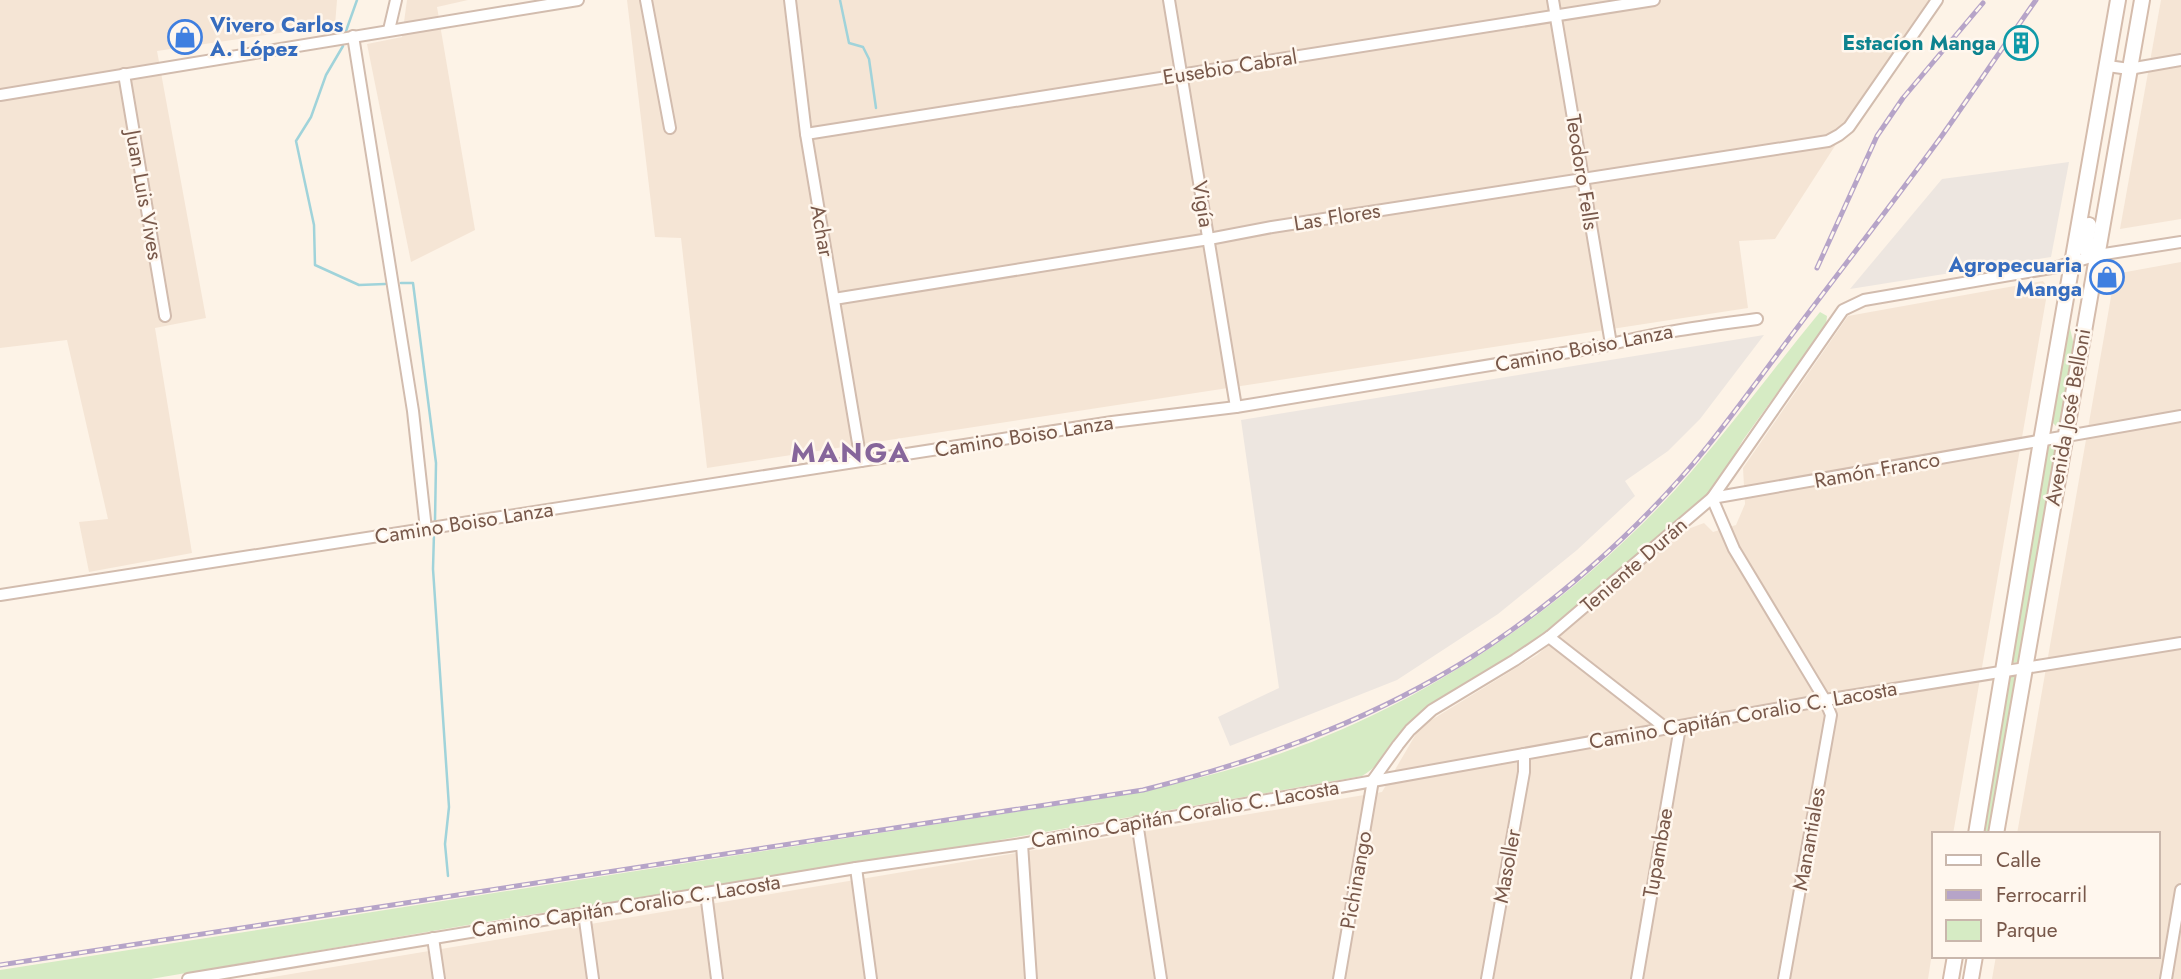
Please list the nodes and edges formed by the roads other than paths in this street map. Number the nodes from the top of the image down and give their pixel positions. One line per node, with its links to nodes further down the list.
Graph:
1 (396, 0): 12 (street)
2 (578, 0): 12 (street)
3 (646, 0): 20 (street)
4 (790, 0): 21 (street, Achar)
5 (1169, 0): 18 (street, Vigía)
6 (1553, 0): 11 (street, Teodoro Fells)
7 (1654, 0): 11 (street, Eusebio Cabral)
8 (1937, 0): 23 (street, Las Flores)
9 (2118, 0): 15 (main road, Avenida José Belloni)
10 (2142, 0): 16 (main road, Avenida José Belloni)
11 (1556, 15): 18 (street, Eusebio Cabral); 23 (street, Teodoro Fells)
12 (390, 30): 13 (street)
13 (354, 36): 17 (street); 39 (street)
14 (2181, 60): 16 (street)
15 (2108, 66): 16 (street); 22 (main road, Avenida José Belloni)
16 (2129, 69): 26 (main road, Avenida José Belloni)
17 (124, 74): 19 (street); 29 (street, Juan Luis Vives)
18 (1181, 75): 21 (street, Eusebio Cabral); 24 (street, Vigía)
19 (0, 95)
20 (670, 128)
21 (806, 134): 28 (street, Achar)
22 (2091, 166): 26 (main road); 27 (main road, Avenida José Belloni)
23 (1584, 177): 24 (street, Las Flores); 32 (street, Teodoro Fells)
24 (1209, 239): 28 (street, Las Flores); 33 (street, Vigía)
25 (2181, 242): 26 (street)
26 (2098, 255): 27 (street); 31 (main road, Avenida José Belloni)
27 (2072, 264): 31 (main road); 36 (main road, Avenida José Belloni); 38 (street, Teniente Durán)
28 (834, 299): 37 (street, Achar)
29 (165, 316)
30 (1757, 319): 32 (street, Camino Boiso Lanza)
31 (2082, 333): 35 (main road, Avenida José Belloni)
32 (1611, 344): 33 (street, Camino Boiso Lanza)
33 (1236, 407): 37 (street, Camino Boiso Lanza)
34 (2181, 416): 35 (street, Ramón Franco)
35 (2064, 437): 36 (street, Ramón Franco); 43 (main road, Avenida José Belloni)
36 (2041, 441): 38 (street, Ramón Franco); 44 (main road, Avenida José Belloni)
37 (861, 461): 39 (street, Camino Boiso Lanza)
38 (1712, 498): 41 (street, Teniente Durán); 45 (street)
39 (426, 529): 40 (street, Camino Boiso Lanza)
40 (0, 595)
41 (1549, 637): 47 (street); 49 (street, Teniente Durán)
42 (2181, 643): 43 (street, Camino Capitán Coralio C. Lacosta)
43 (2025, 668): 44 (street, Camino Capitán Coralio C. Lacosta); 52 (main road, Avenida José Belloni)
44 (2004, 671): 45 (street, Camino Capitán Coralio C. Lacosta); 51 (main road, Avenida José Belloni)
45 (1825, 700): 46 (street, Camino Capitán Coralio C. Lacosta); 71 (street, Manantiales)
46 (1680, 727): 47 (street, Camino Capitán Coralio C. Lacosta); 70 (street, Tupambae)
47 (1667, 729): 48 (street, Camino Capitán Coralio C. Lacosta)
48 (1524, 754): 49 (street, Camino Capitán Coralio C. Lacosta); 69 (street, Masoller)
49 (1373, 780): 50 (street, Camino Capitán Coralio C. Lacosta); 68 (street, Pichinango)
50 (1137, 822): 53 (street, Camino Capitán Coralio C. Lacosta); 67 (street)
51 (1976, 832)
52 (1996, 832)
53 (1021, 844): 54 (street, Camino Capitán Coralio C. Lacosta); 66 (street)
54 (856, 868): 56 (street, Camino Capitán Coralio C. Lacosta); 65 (street)
55 (2181, 890): 74 (street)
56 (706, 893): 57 (street, Camino Capitán Coralio C. Lacosta); 64 (street)
57 (584, 913): 58 (street, Camino Capitán Coralio C. Lacosta); 63 (street)
58 (433, 938): 61 (street, Camino Capitán Coralio C. Lacosta); 62 (street)
59 (1955, 958): 72 (main road)
60 (1975, 958): 73 (main road)
61 (188, 979)
62 (439, 979)
63 (593, 979)
64 (717, 979)
65 (871, 979)
66 (1031, 979)
67 (1161, 979)
68 (1339, 979)
69 (1487, 979)
70 (1637, 979)
71 (1784, 979)
72 (1951, 979)
73 (1971, 979)
74 (2165, 979)

